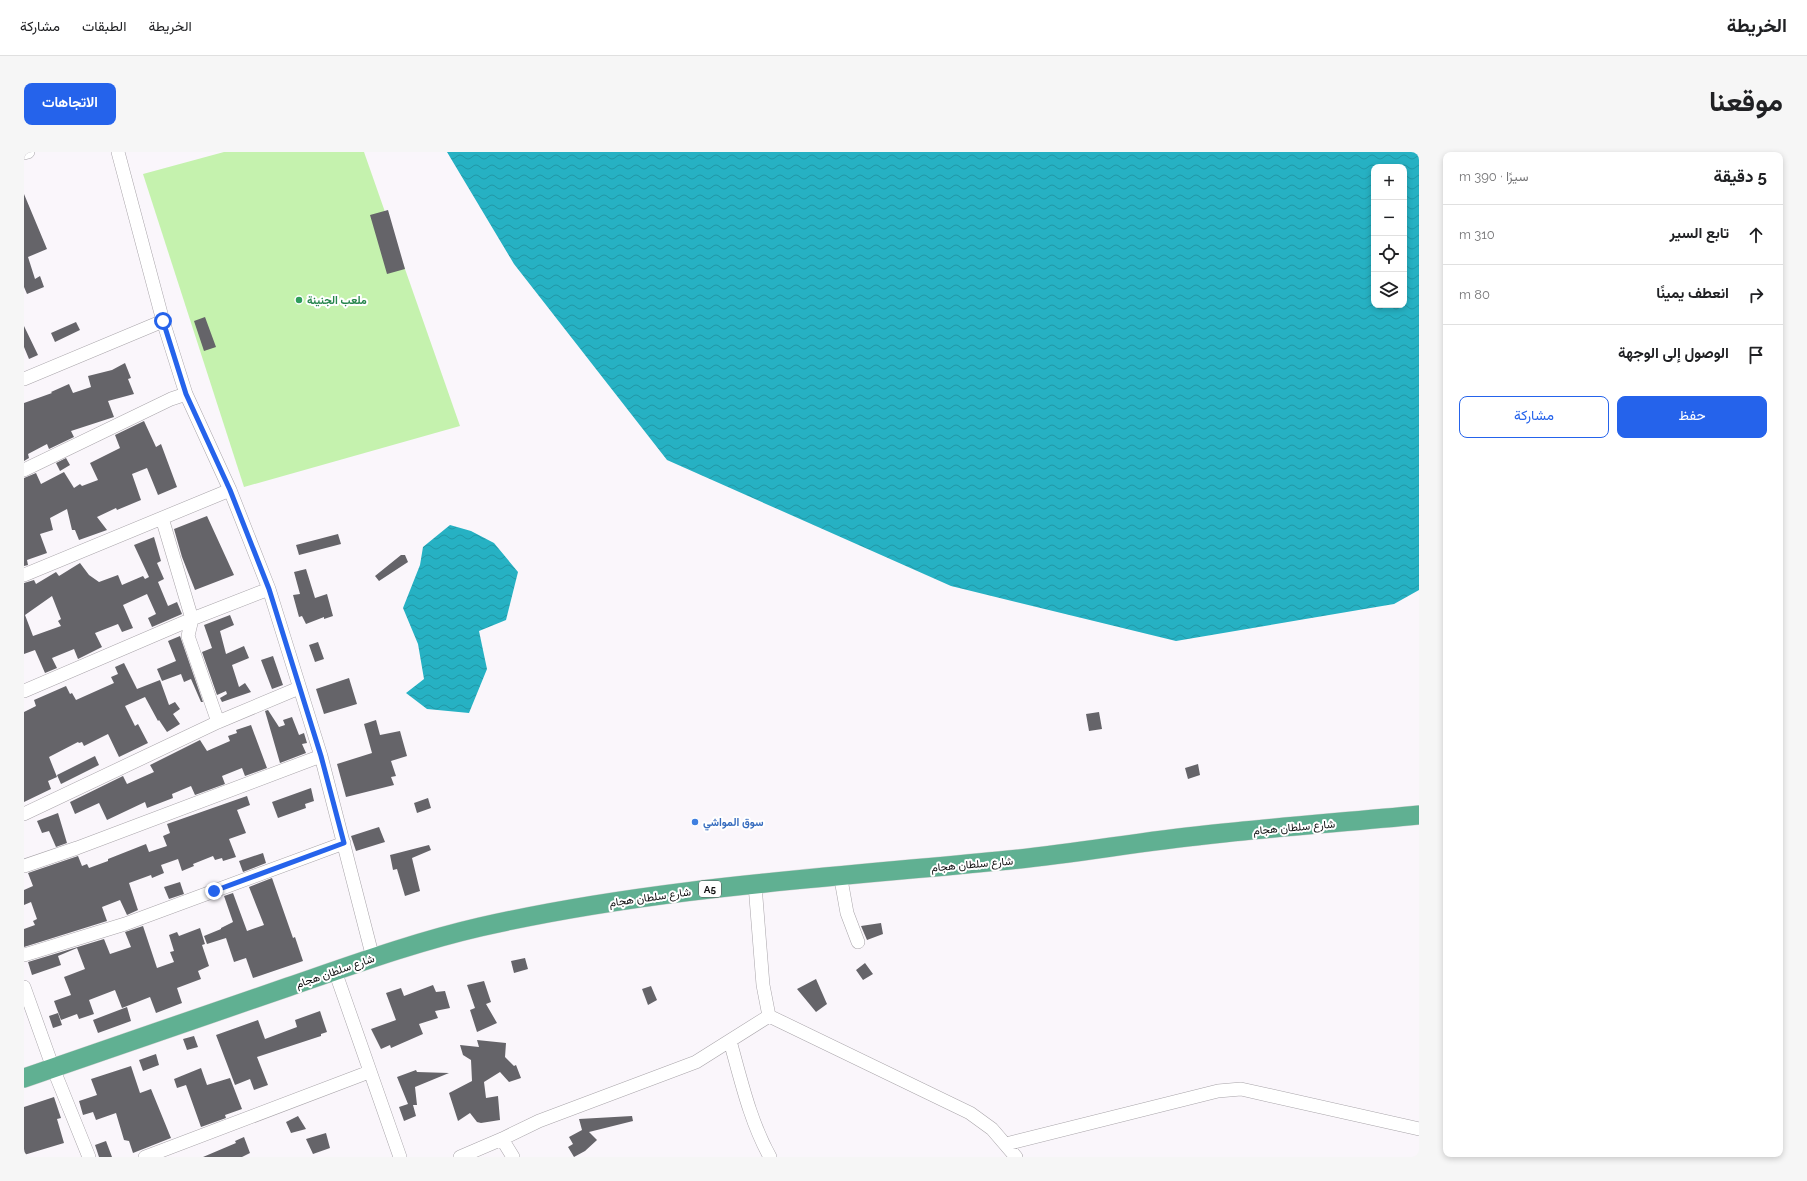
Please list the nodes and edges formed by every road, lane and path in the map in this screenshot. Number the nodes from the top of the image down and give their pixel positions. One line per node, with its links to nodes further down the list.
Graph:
1 (28, 152): 3 (street)
2 (118, 152): 4 (street)
3 (24, 154)
4 (163, 321): 5 (street); 6 (street)
5 (24, 379)
6 (186, 394): 7 (street); 8 (street)
7 (24, 470)
8 (230, 490): 9 (street); 11 (street)
9 (162, 518): 10 (street); 12 (street)
10 (24, 575)
11 (269, 589): 12 (street); 13 (street)
12 (192, 619): 14 (street); 15 (street)
13 (299, 688): 15 (street); 16 (street)
14 (24, 691)
15 (218, 722): 17 (street)
16 (321, 756): 19 (street); 20 (street)
17 (24, 814)
18 (1419, 815): 21 (highway, شارع سلطان هجام / A5)
19 (344, 843): 24 (street); 25 (street)
20 (24, 866)
21 (840, 874): 22 (highway, شارع سلطان هجام / A5); 23 (street)
22 (755, 885): 25 (highway, شارع سلطان هجام / A5); 28 (street)
23 (858, 942)
24 (24, 955)
25 (373, 958): 26 (highway, شارع سلطان هجام / A5)
26 (335, 970): 30 (highway, شارع سلطان هجام / A5); 31 (street)
27 (24, 987): 30 (street)
28 (769, 1016): 29 (street); 35 (street)
29 (730, 1041): 34 (street); 41 (street)
30 (53, 1068): 32 (highway, شارع سلطان هجام / A5); 36 (street)
31 (370, 1072): 37 (street); 38 (street)
32 (24, 1078)
33 (1419, 1129): 35 (street)
34 (502, 1140): 39 (street); 40 (street)
35 (1006, 1144): 42 (street)
36 (89, 1157)
37 (145, 1157)
38 (400, 1157)
39 (460, 1157)
40 (513, 1157)
41 (770, 1157)
42 (1016, 1157)

